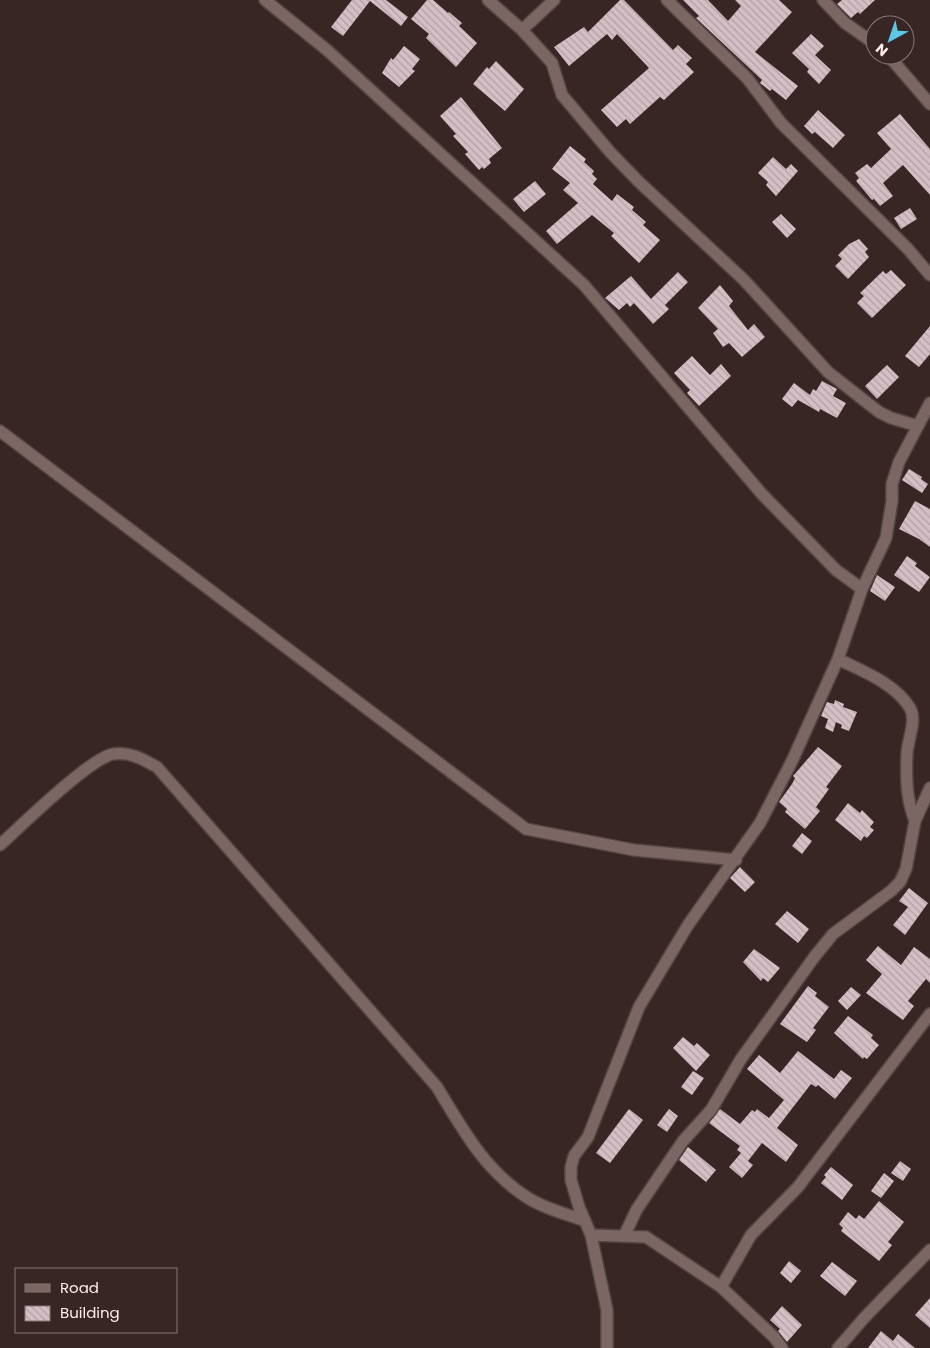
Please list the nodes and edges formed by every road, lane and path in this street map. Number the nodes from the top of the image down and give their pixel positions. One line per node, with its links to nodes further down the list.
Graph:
1 (265, 0): 14 (street)
2 (488, 0): 6 (street)
3 (554, 0): 6 (street)
4 (667, 0): 10 (street)
5 (823, 0): 7 (street)
6 (522, 30): 12 (street)
7 (865, 37)
8 (897, 65): 9 (street)
9 (930, 104)
10 (930, 275)
11 (930, 403): 12 (street)
12 (918, 426): 14 (street)
13 (0, 431): 19 (street)
14 (862, 589): 15 (street)
15 (838, 659): 17 (street); 19 (street)
16 (930, 788): 17 (street)
17 (916, 820): 23 (street)
18 (0, 845): 21 (street)
19 (736, 860): 21 (street)
20 (930, 1014): 25 (street)
21 (585, 1221): 22 (street)
22 (591, 1235): 23 (street); 26 (street)
23 (624, 1236): 25 (street)
24 (930, 1250): 28 (street)
25 (721, 1287): 27 (street)
26 (607, 1348)
27 (782, 1348)
28 (838, 1348)

